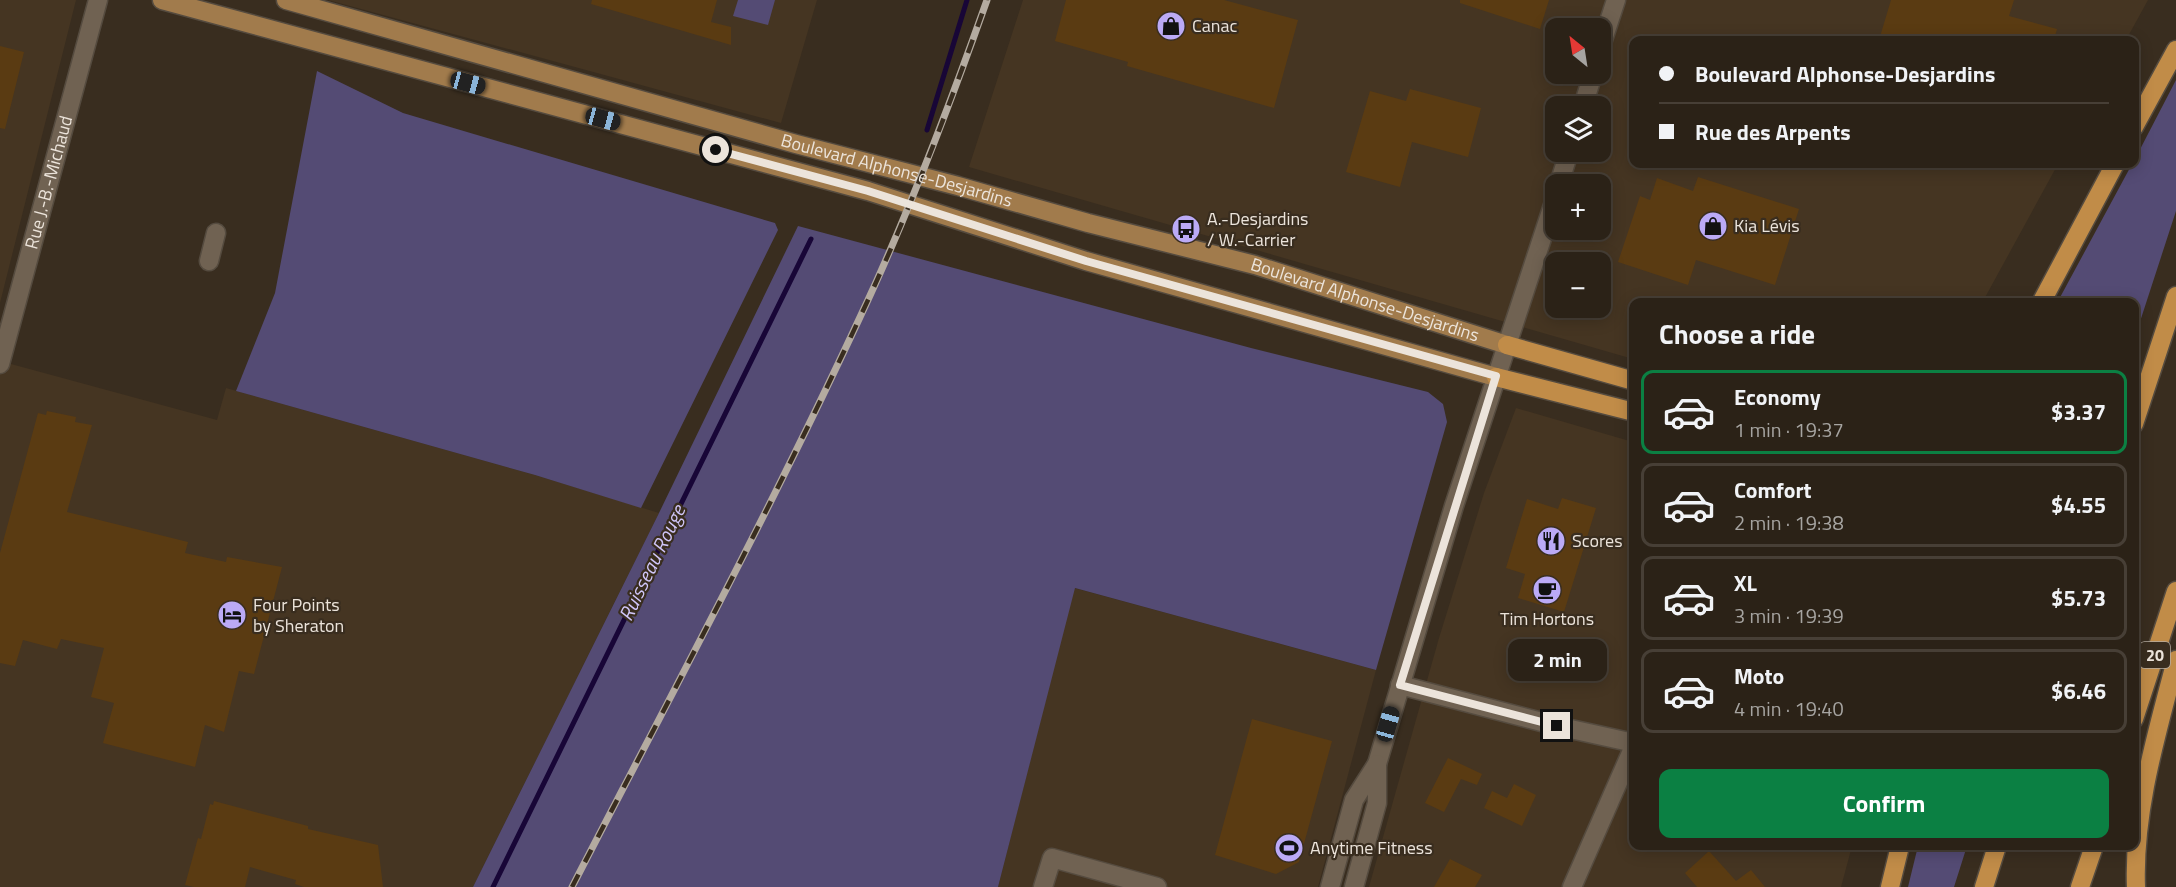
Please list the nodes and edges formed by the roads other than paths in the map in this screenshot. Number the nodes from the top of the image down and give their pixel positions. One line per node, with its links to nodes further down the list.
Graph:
1 (98, 0): 15 (street, Rue J.-B.-Michaud)
2 (162, 0): 16 (main road, Boulevard Alphonse-Desjardins)
3 (286, 0): 14 (main road, Boulevard Alphonse-Desjardins)
4 (1616, 0): 5 (street)
5 (1610, 18)
6 (2176, 50): 7 (highway)
7 (2139, 118)
8 (2113, 168): 13 (highway)
9 (1545, 229): 14 (street)
10 (216, 233): 11 (street)
11 (209, 261)
12 (2176, 296): 18 (highway)
13 (2043, 298)
14 (1507, 345): 16 (street); 17 (highway)
15 (0, 364)
16 (1496, 376): 19 (highway); 22 (street)
17 (1629, 380)
18 (2139, 409)
19 (1629, 411)
20 (2176, 591): 23 (highway, 20)
21 (2176, 660): 27 (highway)
22 (1400, 685): 24 (street); 26 (street)
23 (2139, 704)
24 (1629, 744)
25 (1629, 756): 36 (street)
26 (1377, 764): 34 (street); 35 (street)
27 (2139, 833)
28 (1899, 850): 37 (highway)
29 (1996, 850): 38 (highway)
30 (2093, 850): 39 (highway)
31 (2137, 850): 40 (highway)
32 (1044, 887): 33 (street)
33 (1158, 887)
34 (1330, 887)
35 (1354, 887)
36 (1572, 887)
37 (1890, 887)
38 (1984, 887)
39 (2080, 887)
40 (2136, 887)

